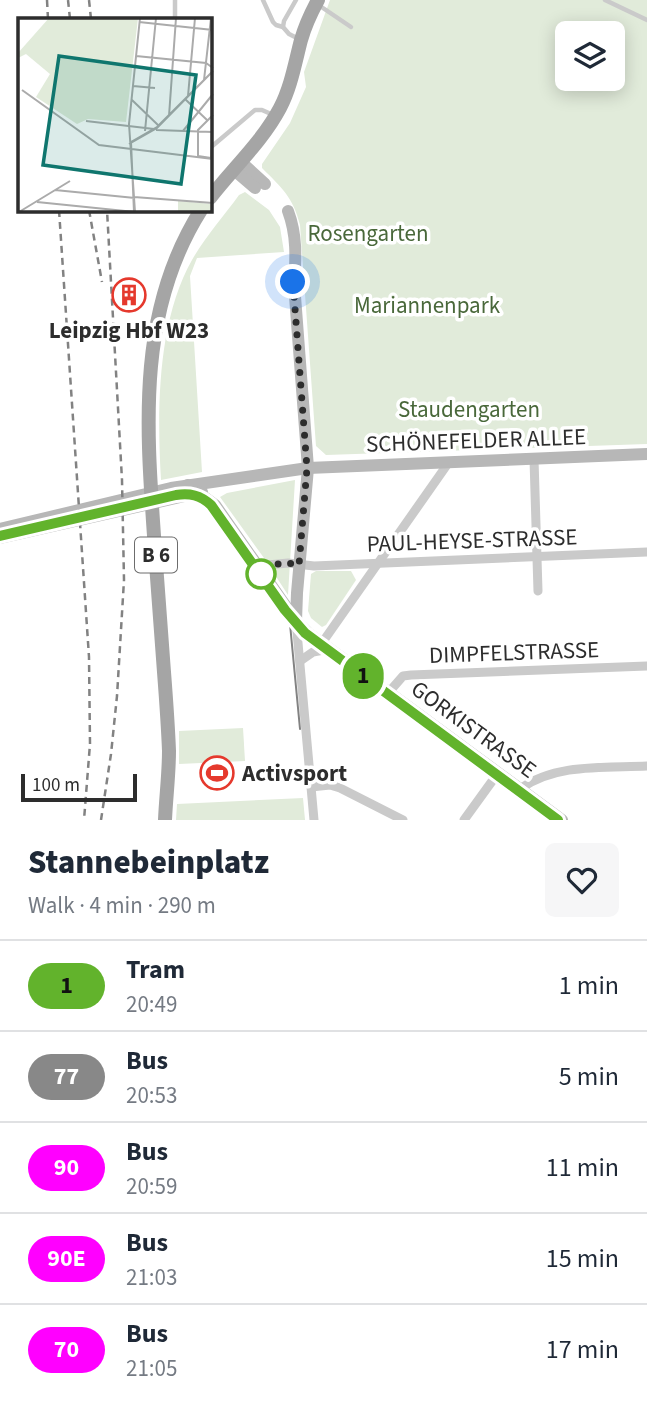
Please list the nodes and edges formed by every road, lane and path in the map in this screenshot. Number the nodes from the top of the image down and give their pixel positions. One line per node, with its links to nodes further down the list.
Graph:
1 (174, 0): 6 (lane)
2 (263, 0): 8 (lane)
3 (296, 0): 8 (lane)
4 (605, 0): 7 (lane)
5 (317, 1): 9 (lane); 10 (main road)
6 (175, 18)
7 (647, 20)
8 (283, 27): 10 (lane)
9 (351, 27)
10 (301, 40): 11 (main road)
11 (275, 116): 12 (lane); 13 (main road)
12 (212, 146)
13 (237, 166): 14 (main road); 15 (main road)
14 (260, 186)
15 (212, 196)
16 (288, 211): 21 (main road)
17 (200, 212): 39 (main road, B 6)
18 (647, 454): 19 (main road, SCHÖNEFELDER ALLEE)
19 (534, 459): 20 (main road, SCHÖNEFELDER ALLEE); 25 (street)
20 (450, 462): 21 (main road, SCHÖNEFELDER ALLEE); 26 (street)
21 (307, 468): 22 (main road, SCHÖNEFELDER ALLEE); 27 (main road)
22 (200, 491): 23 (main road, SCHÖNEFELDER ALLEE); 28 (main road, GORKISTRASSE)
23 (3, 534)
24 (647, 552): 25 (street, PAUL-HEYSE-STRASSE)
25 (537, 556): 26 (street, PAUL-HEYSE-STRASSE); 29 (street)
26 (377, 563): 27 (street, PAUL-HEYSE-STRASSE); 31 (street)
27 (299, 565): 28 (street, PAUL-HEYSE-STRASSE); 30 (main road)
28 (258, 566): 30 (main road, GORKISTRASSE)
29 (538, 591)
30 (296, 621): 31 (main road, GORKISTRASSE); 32 (street)
31 (326, 646): 32 (street); 34 (main road, GORKISTRASSE)
32 (300, 661): 37 (street)
33 (647, 666): 34 (street, DIMPFELSTRASSE)
34 (389, 692): 36 (main road, GORKISTRASSE)
35 (647, 766): 38 (street)
36 (498, 773): 38 (main road, GORKISTRASSE); 42 (street)
37 (311, 787): 40 (street); 41 (street)
38 (520, 789): 43 (main road, GORKISTRASSE)
39 (165, 820)
40 (314, 820)
41 (403, 820)
42 (464, 820)
43 (562, 820)

